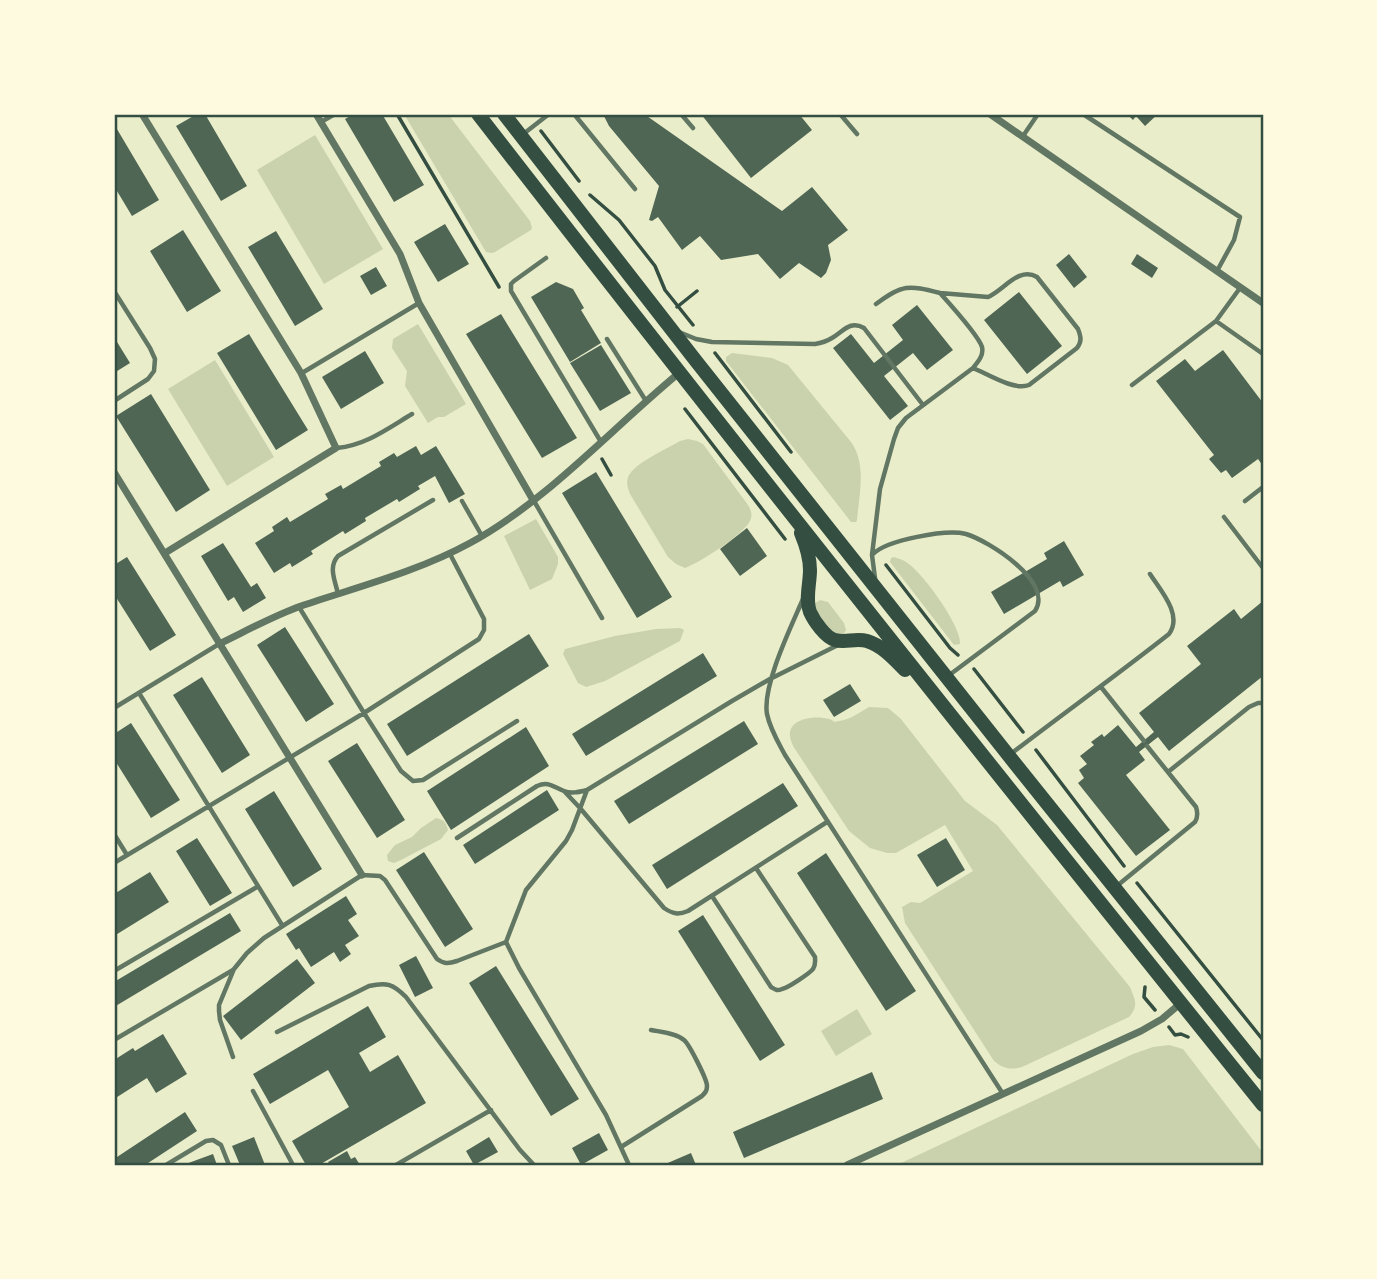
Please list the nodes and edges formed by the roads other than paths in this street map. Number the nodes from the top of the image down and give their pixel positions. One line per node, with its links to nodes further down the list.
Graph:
1 (142, 114): 33 (street)
2 (316, 114): 13 (street)
3 (335, 114): 13 (lane)
4 (478, 114): 34 (main road)
5 (504, 114): 16 (main road)
6 (549, 114): 16 (lane)
7 (574, 114): 18 (lane)
8 (681, 114): 14 (lane)
9 (840, 114): 15 (lane)
10 (990, 114): 17 (street)
11 (1038, 114): 17 (lane)
12 (1083, 114): 20 (lane)
13 (321, 122): 24 (street)
14 (693, 128)
15 (857, 134)
16 (522, 135): 28 (main road)
17 (1023, 136): 20 (street)
18 (635, 188)
19 (546, 258): 40 (lane)
20 (1217, 271): 21 (street)
21 (1240, 287): 25 (street); 27 (lane)
22 (114, 291): 36 (lane)
23 (940, 293): 26 (lane); 32 (lane); 32 (lane)
24 (419, 303): 33 (lane); 45 (street)
25 (1263, 303)
26 (876, 304)
27 (1216, 321): 30 (lane); 35 (lane)
28 (671, 328): 31 (main road); 38 (lane)
29 (607, 339): 37 (lane)
30 (1263, 354)
31 (696, 361): 34 (main road); 57 (main road)
32 (973, 368): 38 (lane)
33 (301, 373): 41 (street)
34 (679, 373): 37 (street); 49 (main road)
35 (1132, 385)
36 (114, 401)
37 (646, 401): 40 (street)
38 (923, 405): 53 (lane)
39 (412, 414): 41 (lane)
40 (601, 442): 45 (street)
41 (336, 448): 51 (street)
42 (114, 472): 51 (street)
43 (1263, 487): 47 (lane)
44 (433, 500): 58 (lane)
45 (533, 500): 50 (street); 60 (lane)
46 (461, 501): 50 (lane)
47 (1245, 501)
48 (1224, 517): 54 (lane)
49 (796, 519): 56 (main road); 61 (main road)
50 (482, 536): 52 (street)
51 (165, 553): 63 (street)
52 (450, 554): 58 (street); 70 (lane)
53 (873, 554): 57 (lane); 64 (lane)
54 (1263, 568)
55 (1150, 574): 66 (lane)
56 (809, 582): 62 (main road); 65 (lane)
57 (878, 591): 61 (main road); 64 (main road)
58 (338, 594): 59 (street)
59 (299, 607): 63 (street); 70 (lane)
60 (602, 618)
61 (876, 620): 62 (main road); 71 (main road)
62 (850, 640): 65 (lane); 71 (main road)
63 (219, 644): 67 (lane); 74 (street)
64 (947, 677): 73 (main road)
65 (771, 679): 76 (lane); 80 (lane)
66 (1101, 687): 73 (lane); 75 (lane)
67 (139, 693): 69 (lane); 78 (lane)
68 (1263, 703): 75 (lane)
69 (114, 708)
70 (364, 713): 72 (lane); 74 (lane)
71 (954, 720): 95 (main road)
72 (517, 721)
73 (1009, 756): 88 (main road)
74 (288, 757): 78 (lane); 86 (street)
75 (1168, 772): 88 (lane)
76 (587, 790): 77 (lane); 79 (lane)
77 (565, 792): 79 (lane); 82 (lane)
78 (207, 806): 83 (lane); 87 (lane)
79 (580, 808): 89 (lane); 91 (lane)
80 (827, 822): 85 (lane); 102 (lane)
81 (114, 834): 83 (lane)
82 (457, 838)
83 (127, 855): 84 (lane)
84 (114, 863)
85 (756, 867): 89 (lane); 89 (lane)
86 (362, 875): 90 (lane); 91 (lane)
87 (257, 887): 90 (lane); 93 (lane)
88 (1115, 888): 94 (main road)
89 (712, 896)
90 (282, 925): 92 (lane)
91 (506, 942): 105 (lane)
92 (234, 969): 98 (lane); 99 (lane)
93 (114, 971)
94 (1196, 990): 95 (main road); 100 (main road)
95 (1181, 1003): 102 (street); 103 (main road)
96 (651, 1030): 105 (lane)
97 (277, 1032): 104 (lane)
98 (114, 1040)
99 (233, 1057)
100 (1263, 1073)
101 (253, 1091): 108 (lane)
102 (1003, 1094): 112 (street)
103 (1263, 1105)
104 (491, 1110): 109 (lane); 110 (lane)
105 (621, 1147): 111 (lane)
106 (166, 1165): 107 (lane)
107 (229, 1165)
108 (293, 1165)
109 (396, 1165)
110 (534, 1165)
111 (629, 1165)
112 (847, 1165)

